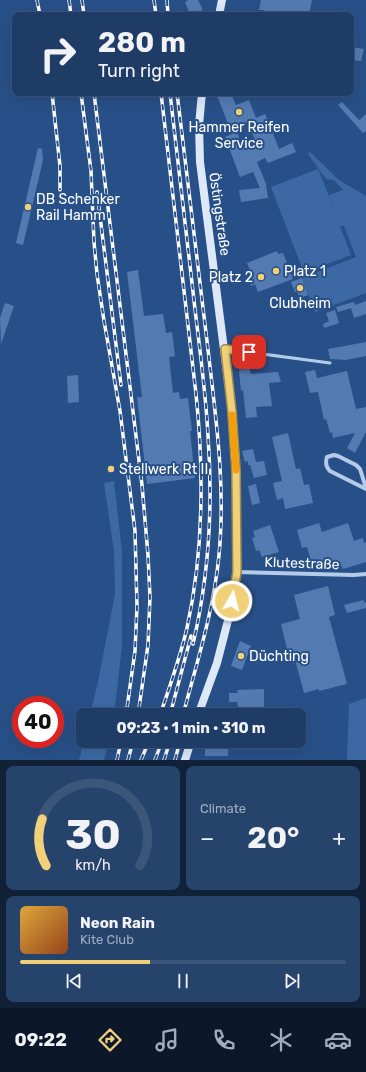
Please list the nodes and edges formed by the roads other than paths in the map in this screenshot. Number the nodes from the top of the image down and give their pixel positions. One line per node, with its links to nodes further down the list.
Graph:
1 (222, 0): 2 (street)
2 (220, 12)
3 (202, 96): 4 (street, Östingstraße)
4 (225, 349): 5 (lane); 7 (street, Östingstraße)
5 (330, 363)
6 (366, 488): 6 (street)
7 (237, 572): 8 (street, Klutestraße); 9 (street, Östingstraße)
8 (366, 574)
9 (201, 708)
10 (188, 748): 11 (street)
11 (185, 760)

